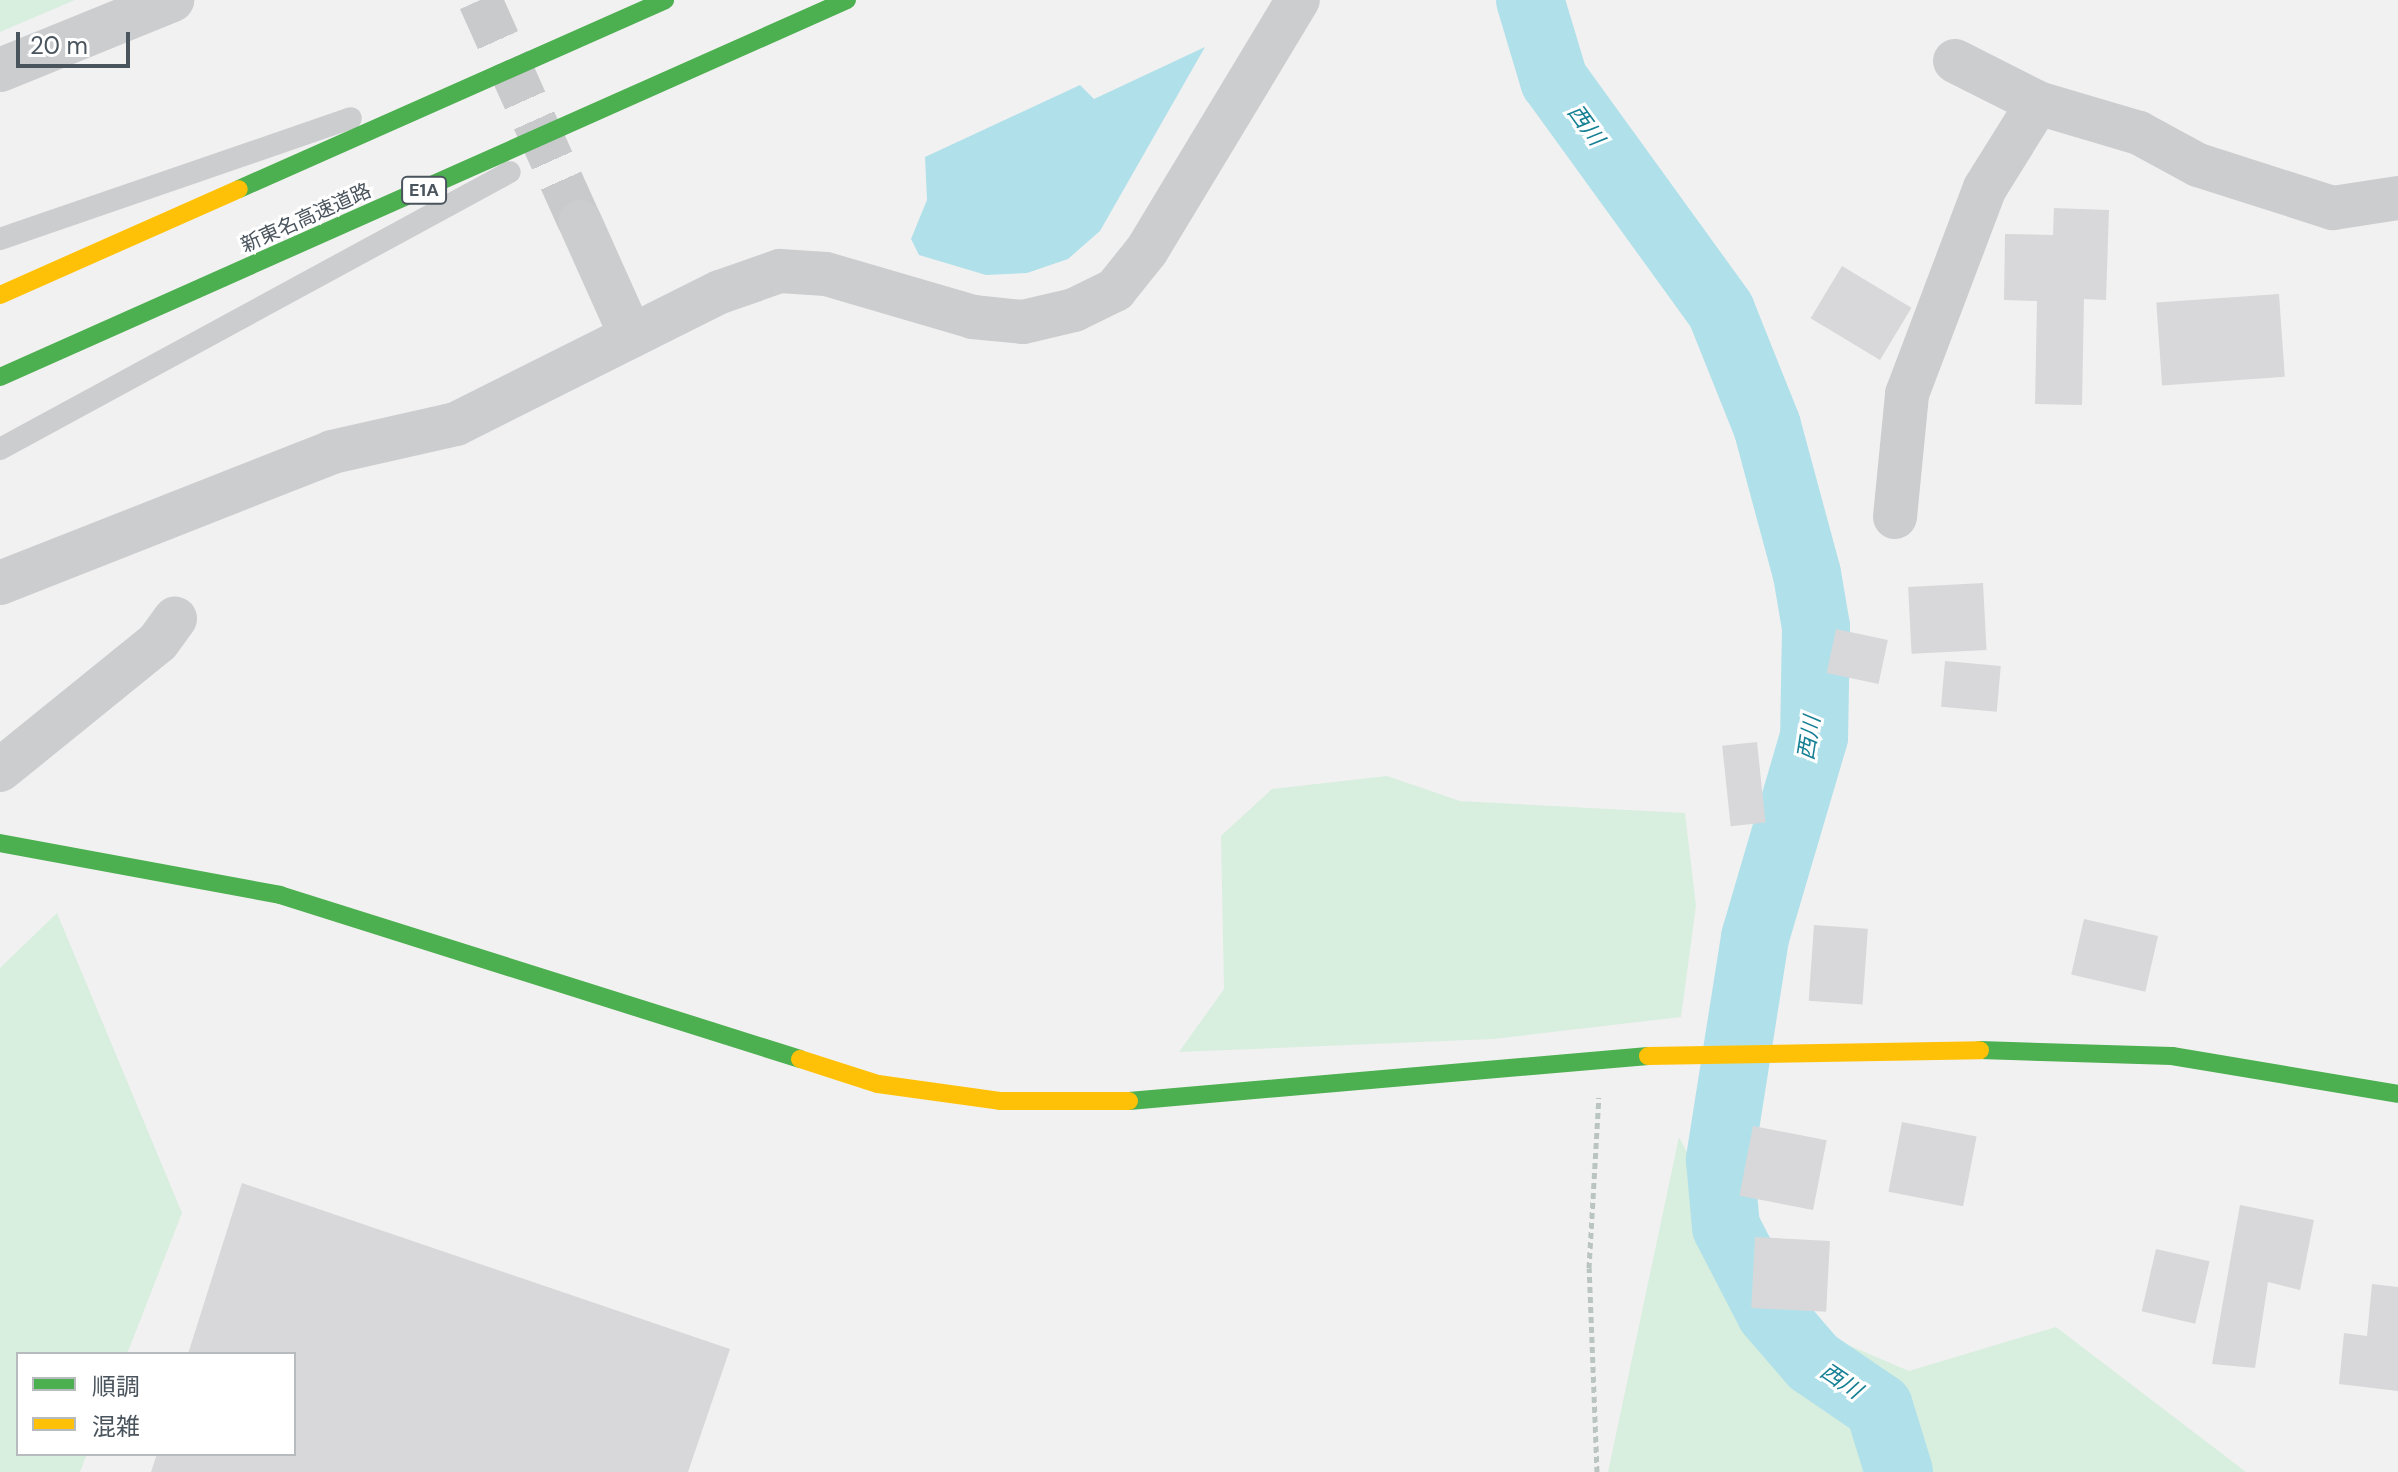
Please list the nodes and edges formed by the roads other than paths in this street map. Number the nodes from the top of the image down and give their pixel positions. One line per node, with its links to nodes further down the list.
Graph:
1 (172, 0): 7 (street)
2 (665, 0): 5 (main road)
3 (847, 0): 8 (main road, 新東名高速道路 / E1A)
4 (1298, 0): 14 (street)
5 (556, 48): 12 (lane); 13 (main road)
6 (1955, 61): 9 (street)
7 (0, 70)
8 (672, 82): 15 (main road, 新東名高速道路 / E1A); 16 (lane)
9 (2038, 103): 10 (street); 17 (street)
10 (2398, 198)
11 (580, 222): 14 (street)
12 (0, 239)
13 (0, 295)
14 (631, 336): 18 (street)
15 (0, 377)
16 (0, 449)
17 (1895, 517)
18 (0, 583)
19 (175, 619): 20 (street)
20 (0, 770)
21 (0, 843): 22 (main road)
22 (2398, 1094)

